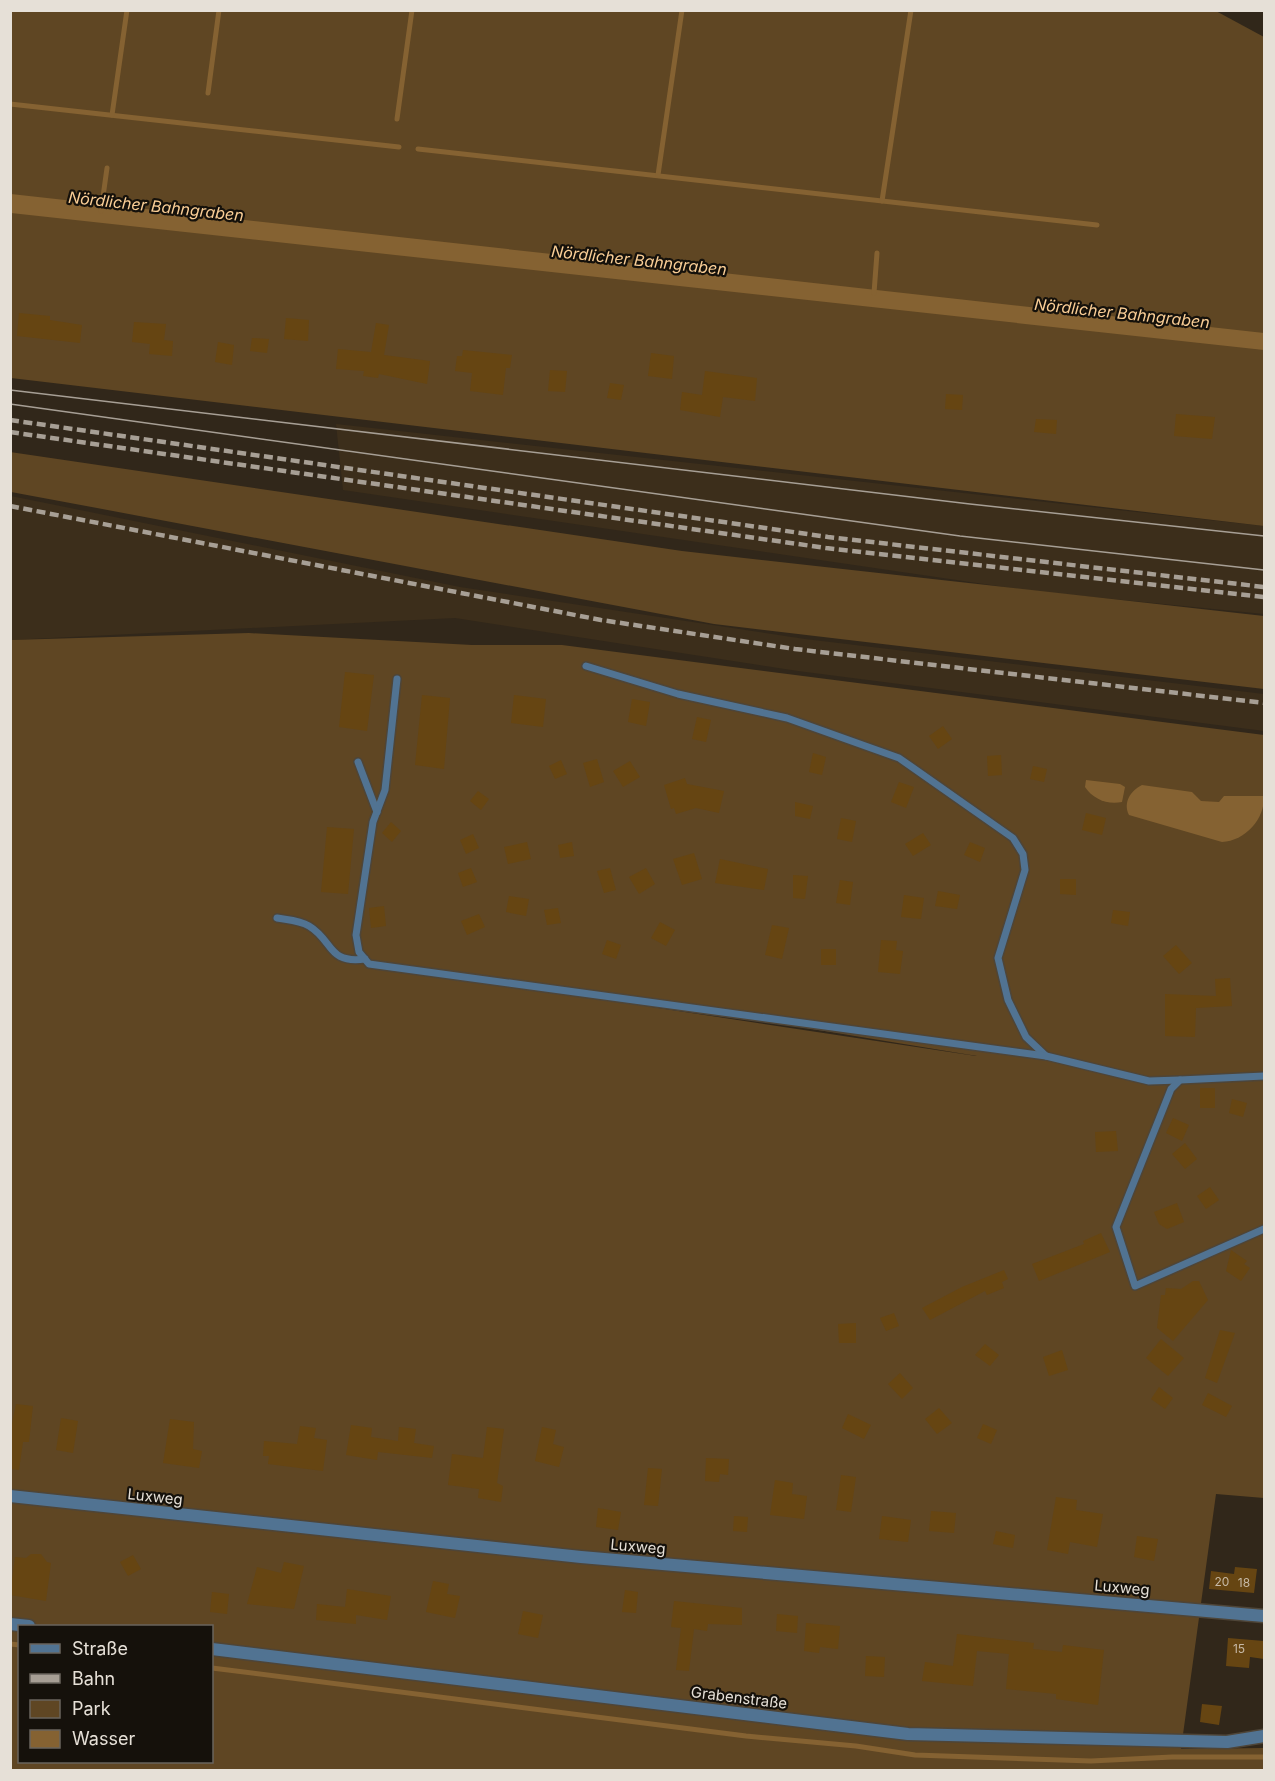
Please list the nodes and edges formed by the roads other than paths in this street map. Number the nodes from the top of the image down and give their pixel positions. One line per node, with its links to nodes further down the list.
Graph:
1 (586, 666): 7 (lane)
2 (397, 679): 4 (lane)
3 (358, 762): 4 (lane)
4 (377, 812): 6 (lane)
5 (277, 918): 6 (lane)
6 (365, 959): 7 (lane)
7 (1046, 1056): 9 (lane)
8 (1264, 1076): 9 (lane)
9 (1180, 1080): 10 (lane)
10 (1264, 1229)
11 (10, 1496): 12 (street, Luxweg)
12 (1264, 1616)
13 (213, 1649): 14 (street, Grabenstraße)
14 (1264, 1736)

